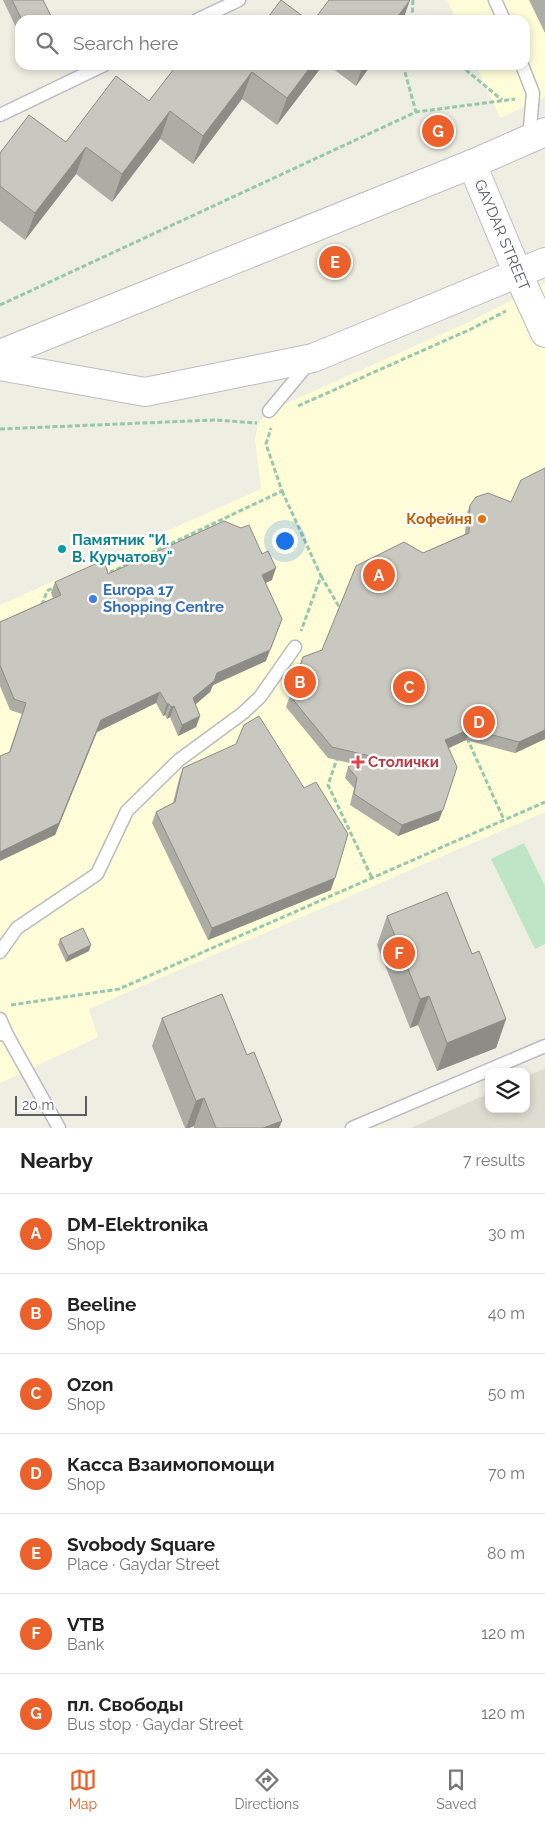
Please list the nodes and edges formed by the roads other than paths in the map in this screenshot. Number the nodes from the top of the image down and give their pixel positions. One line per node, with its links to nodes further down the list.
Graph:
1 (239, 0): 3 (lane)
2 (495, 0): 4 (lane)
3 (208, 15)
4 (502, 15)
5 (94, 70): 7 (lane)
6 (524, 70): 8 (lane)
7 (0, 115)
8 (535, 128): 9 (main road)
9 (472, 164): 11 (main road, GAYDAR STREET); 13 (main road)
10 (545, 262): 11 (main road)
11 (518, 274): 12 (main road, GAYDAR STREET); 14 (main road)
12 (545, 333)
13 (0, 354)
14 (313, 358): 15 (main road); 16 (lane)
15 (0, 366)
16 (269, 411)
17 (295, 647): 18 (lane)
18 (0, 952)
19 (0, 1019): 20 (lane)
20 (3, 1034): 22 (lane)
21 (545, 1046): 23 (lane)
22 (59, 1128)
23 (352, 1128)

